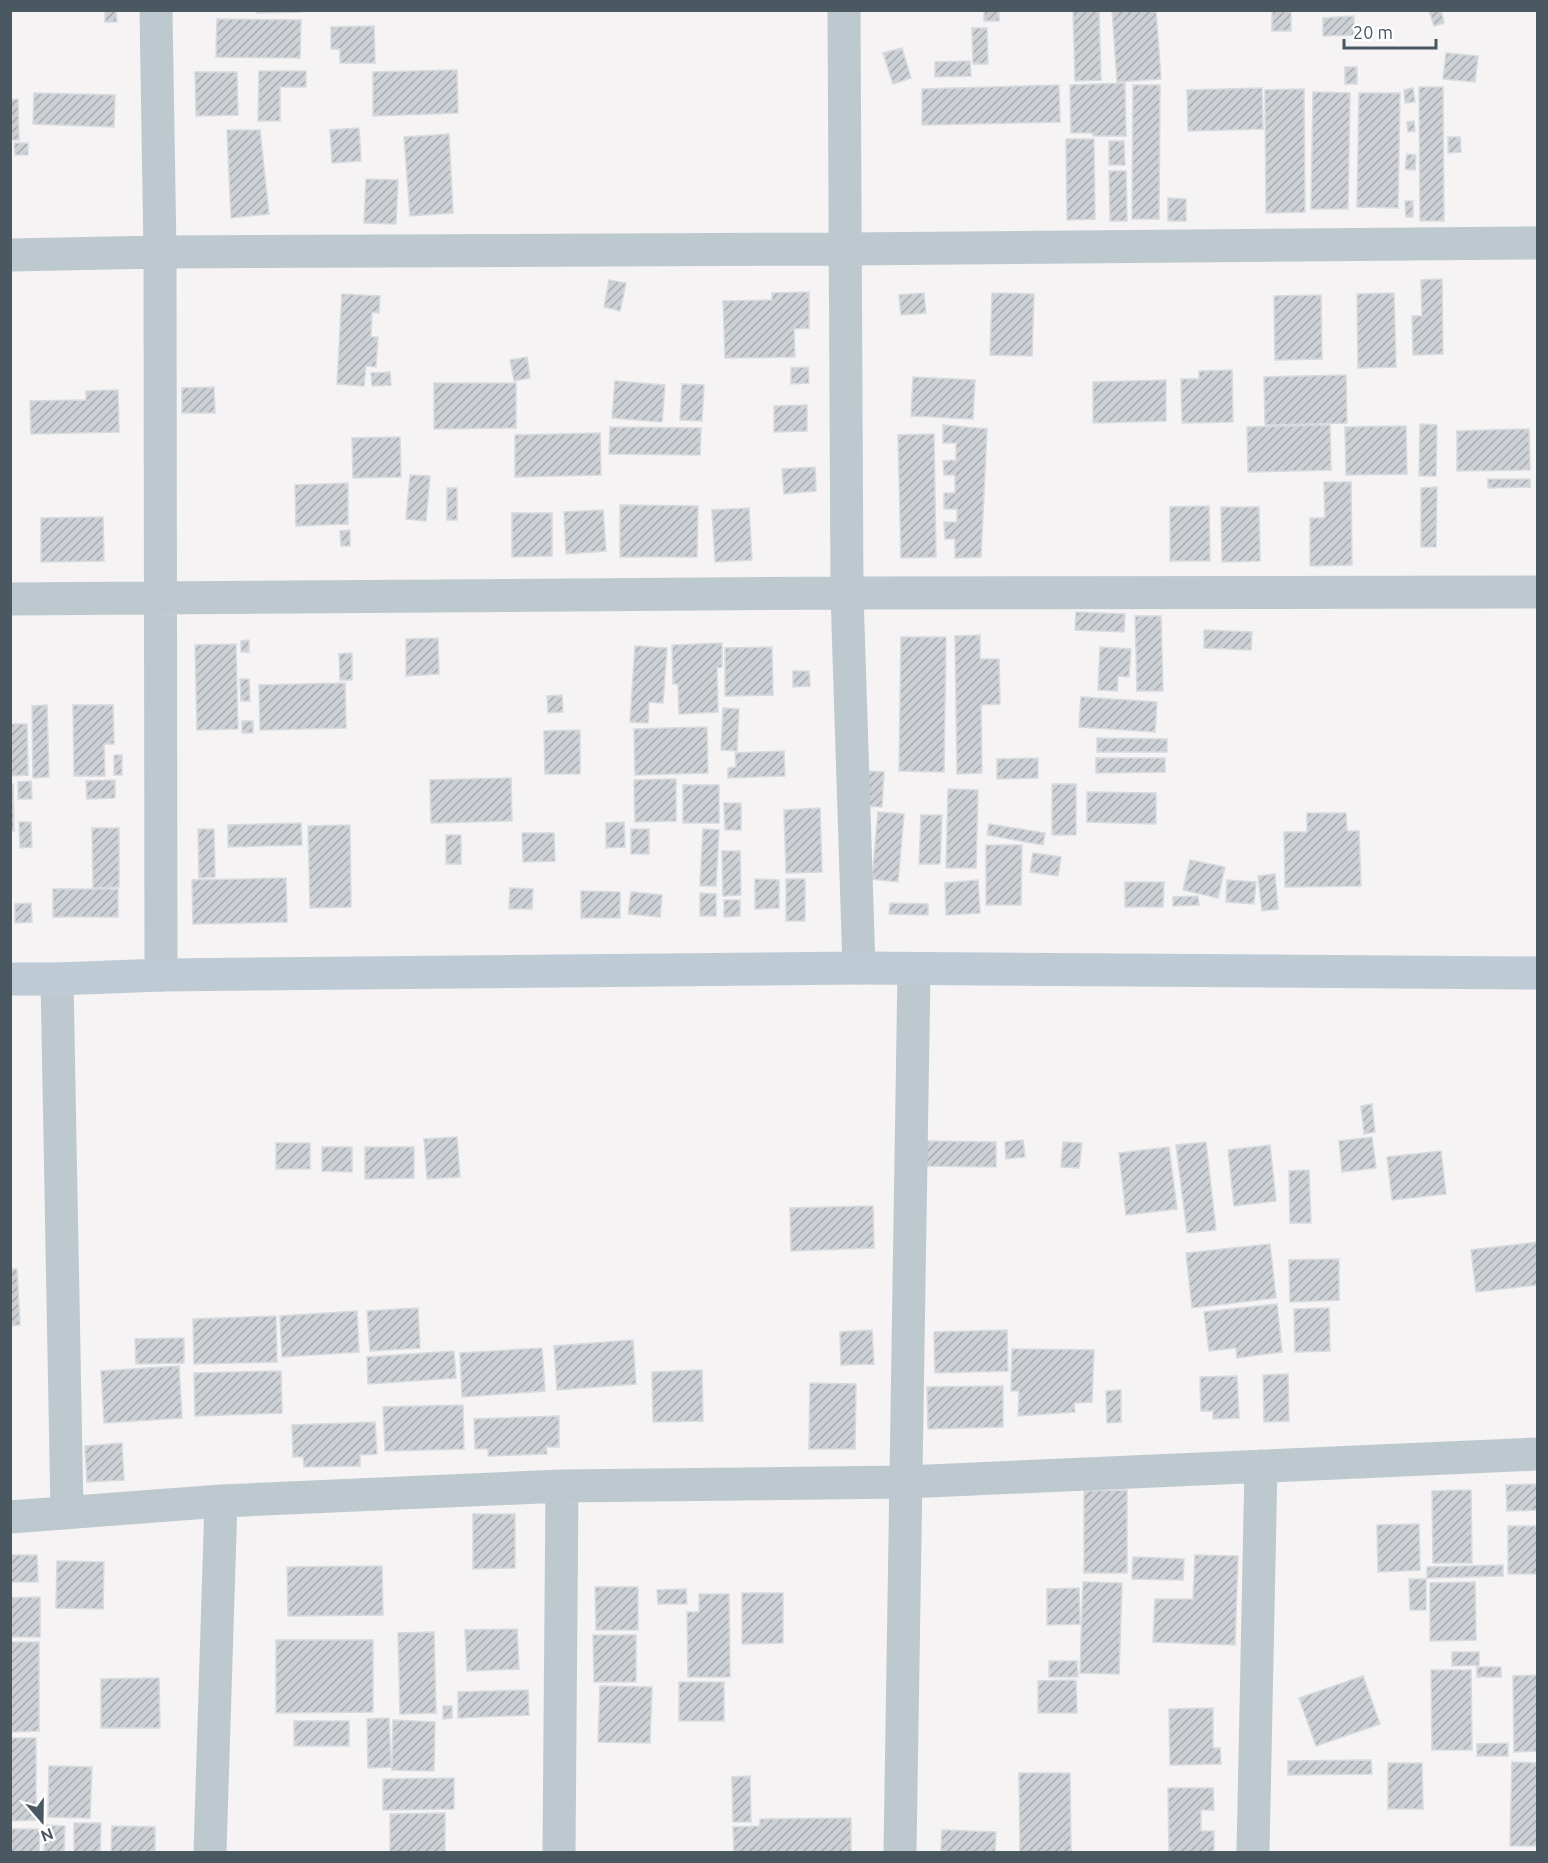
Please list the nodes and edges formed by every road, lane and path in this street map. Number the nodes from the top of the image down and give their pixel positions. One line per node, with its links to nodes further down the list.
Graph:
1 (156, 10): 5 (street)
2 (844, 10): 4 (street)
3 (1538, 243): 4 (street)
4 (846, 249): 5 (street); 8 (street)
5 (160, 252): 6 (street); 9 (street)
6 (10, 255)
7 (1538, 592): 8 (street)
8 (847, 593): 9 (street); 11 (street)
9 (161, 598): 10 (street); 14 (street)
10 (10, 599)
11 (859, 968): 12 (street); 14 (street)
12 (914, 970): 13 (street); 19 (street)
13 (1538, 973)
14 (161, 975): 16 (street)
15 (10, 979): 16 (street)
16 (57, 979): 22 (street)
17 (1538, 1454): 18 (street)
18 (1261, 1466): 19 (street); 27 (street)
19 (906, 1482): 20 (street); 26 (street)
20 (562, 1486): 21 (street); 25 (street)
21 (221, 1501): 22 (street); 24 (street)
22 (67, 1513): 23 (street)
23 (10, 1517)
24 (210, 1852)
25 (559, 1852)
26 (900, 1852)
27 (1252, 1852)

